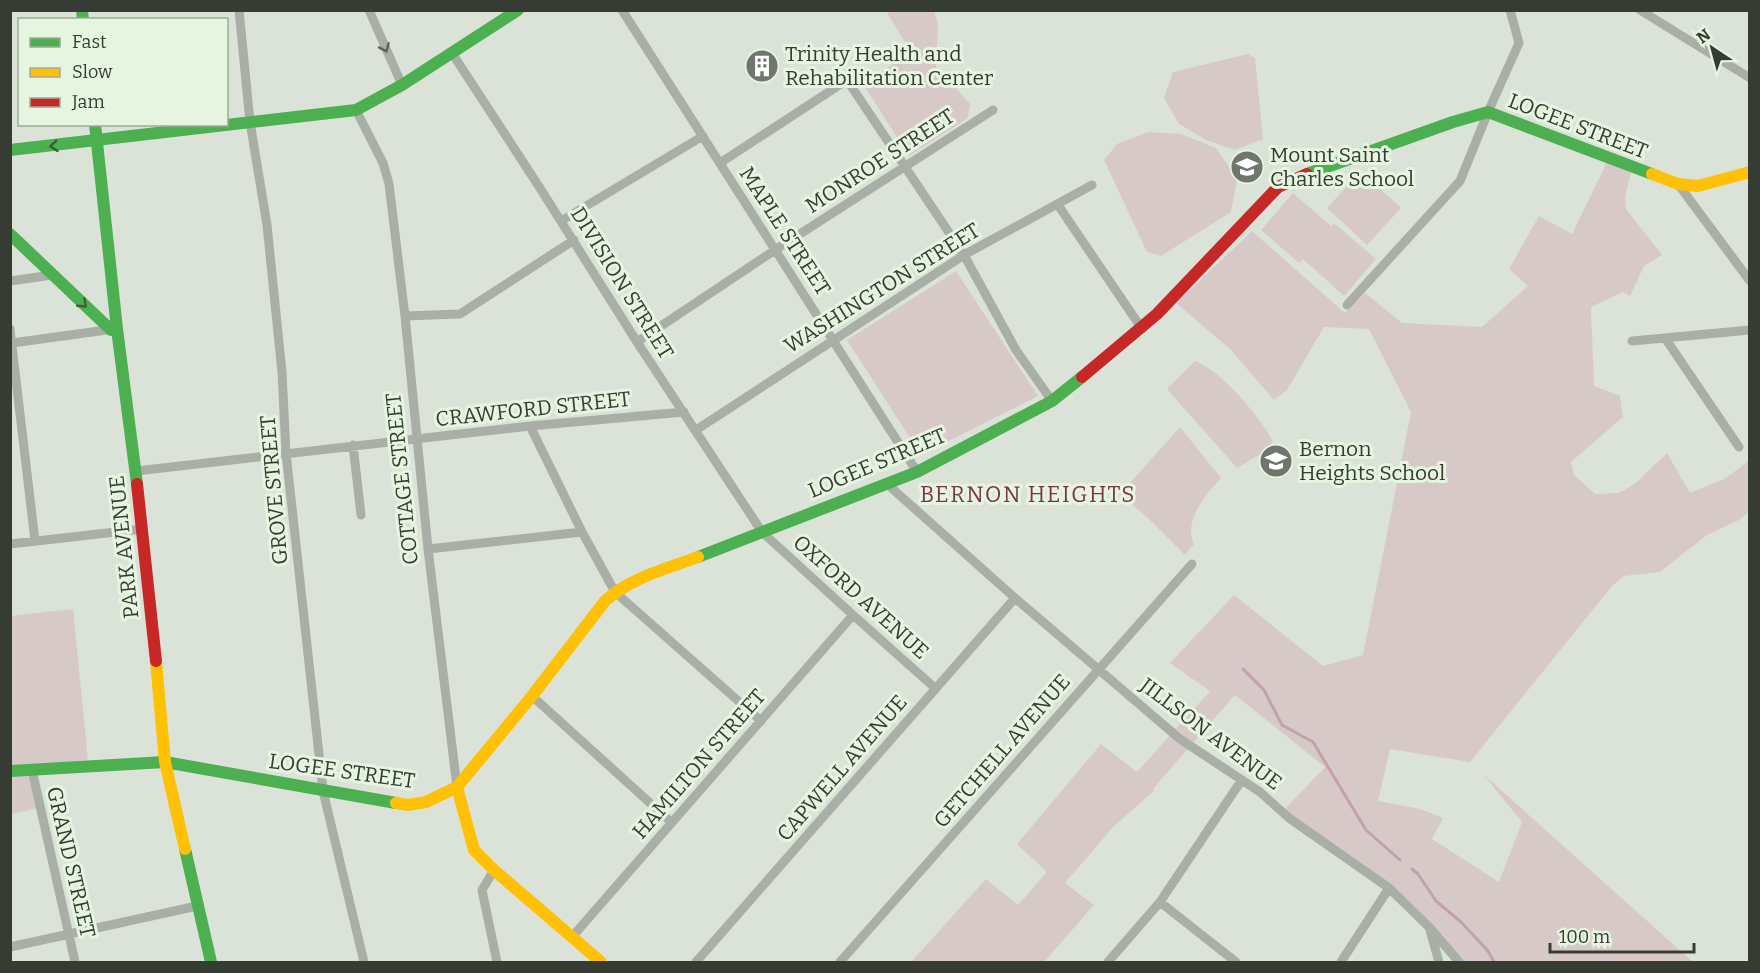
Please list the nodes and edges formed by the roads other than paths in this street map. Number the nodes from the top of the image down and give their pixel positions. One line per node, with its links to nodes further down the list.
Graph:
1 (239, 10): 13 (street, GROVE STREET)
2 (369, 10): 9 (street, one-way to 9)
3 (518, 10): 7 (street)
4 (622, 10): 17 (street, MAPLE STREET)
5 (1510, 10): 12 (street)
6 (1640, 10): 8 (street)
7 (452, 53): 9 (street); 26 (street, DIVISION STREET)
8 (1749, 78)
9 (402, 85): 10 (street)
10 (356, 110): 13 (street); 35 (street, COTTAGE STREET)
11 (993, 110): 21 (street, MONROE STREET)
12 (1488, 112): 23 (street, LOGEE STREET); 34 (street); 37 (street, LOGEE STREET)
13 (250, 122): 14 (street); 52 (street, GROVE STREET)
14 (228, 125)
15 (95, 126): 18 (street, PARK AVENUE)
16 (218, 126): 18 (street)
17 (703, 136): 20 (street, MAPLE STREET); 26 (street)
18 (97, 141): 19 (street, one-way to 19); 36 (street, PARK AVENUE)
19 (10, 150)
20 (720, 163): 21 (street); 29 (street, MAPLE STREET)
21 (904, 166): 29 (street, MONROE STREET); 30 (street)
22 (1749, 172): 23 (street, LOGEE STREET)
23 (1678, 183): 33 (street)
24 (1092, 185): 25 (street, WASHINGTON STREET)
25 (1058, 205): 30 (street, WASHINGTON STREET); 37 (street)
26 (561, 220): 28 (street, DIVISION STREET)
27 (10, 234): 31 (street)
28 (574, 240): 35 (street); 43 (street, DIVISION STREET)
29 (775, 250): 41 (street, MAPLE STREET); 43 (street, MONROE STREET)
30 (964, 255): 41 (street, WASHINGTON STREET); 45 (street)
31 (52, 275): 32 (street); 36 (street, one-way to 36)
32 (10, 281)
33 (1749, 281)
34 (1347, 304)
35 (405, 316): 49 (street, COTTAGE STREET)
36 (114, 329): 44 (street); 53 (street, PARK AVENUE)
37 (1142, 329): 45 (street, LOGEE STREET)
38 (10, 330): 44 (street)
39 (1749, 330): 40 (street)
40 (1665, 338): 42 (street); 51 (street)
41 (833, 339): 48 (street, WASHINGTON STREET); 54 (street, MAPLE STREET)
42 (1632, 341)
43 (637, 342): 46 (street, DIVISION STREET)
44 (12, 343): 60 (street)
45 (1052, 401): 54 (street, LOGEE STREET)
46 (684, 412): 47 (street, CRAWFORD STREET); 48 (street, DIVISION STREET)
47 (530, 426): 49 (street, CRAWFORD STREET); 58 (street)
48 (696, 430): 59 (street, DIVISION STREET)
49 (418, 438): 50 (street, CRAWFORD STREET); 62 (street, COTTAGE STREET)
50 (353, 445): 52 (street, CRAWFORD STREET); 56 (street)
51 (1739, 447)
52 (286, 453): 53 (street, CRAWFORD STREET); 76 (street, GROVE STREET)
53 (136, 471): 57 (street, PARK AVENUE)
54 (917, 472): 55 (street, LOGEE STREET)
55 (887, 484): 59 (street, LOGEE STREET); 65 (street, JILLSON AVENUE)
56 (361, 515)
57 (142, 529): 60 (street); 71 (street, PARK AVENUE)
58 (582, 532): 62 (street); 64 (street)
59 (762, 532): 64 (street, LOGEE STREET); 66 (street, OXFORD AVENUE)
60 (35, 541): 61 (street)
61 (10, 544)
62 (428, 549): 75 (street, COTTAGE STREET)
63 (1192, 564): 67 (street, GETCHELL AVENUE)
64 (615, 592): 69 (street, LOGEE STREET); 70 (street)
65 (1015, 598): 67 (street, JILLSON AVENUE); 68 (street, CAPWELL AVENUE)
66 (853, 615): 68 (street, OXFORD AVENUE); 70 (street, HAMILTON STREET)
67 (1098, 668): 74 (street, JILLSON AVENUE); 92 (street, GETCHELL AVENUE)
68 (935, 688): 91 (street, CAPWELL AVENUE)
69 (532, 696): 75 (street, LOGEE STREET); 77 (street)
70 (761, 721): 77 (street, HAMILTON STREET)
71 (165, 762): 72 (street, LOGEE STREET); 76 (street, LOGEE STREET); 81 (street, PARK AVENUE)
72 (32, 770): 73 (street, LOGEE STREET); 83 (street, GRAND STREET)
73 (10, 771)
74 (1241, 781): 79 (street, JILLSON AVENUE); 80 (street)
75 (457, 787): 76 (street, LOGEE STREET); 78 (street, COTTAGE STREET)
76 (323, 791): 88 (street, GROVE STREET)
77 (671, 822): 84 (street, HAMILTON STREET)
78 (495, 870): 84 (street); 89 (street)
79 (1389, 888): 82 (street, JILLSON AVENUE); 95 (street)
80 (1160, 902): 93 (street); 94 (street)
81 (197, 906): 83 (street); 87 (street, PARK AVENUE)
82 (1430, 928): 96 (street); 97 (street, JILLSON AVENUE)
83 (69, 935): 85 (street); 86 (street, GRAND STREET)
84 (572, 937): 90 (street)
85 (10, 947)
86 (75, 963)
87 (211, 963)
88 (364, 963)
89 (497, 963)
90 (601, 963)
91 (696, 963)
92 (840, 963)
93 (1108, 963)
94 (1236, 963)
95 (1341, 963)
96 (1439, 963)
97 (1459, 963)

